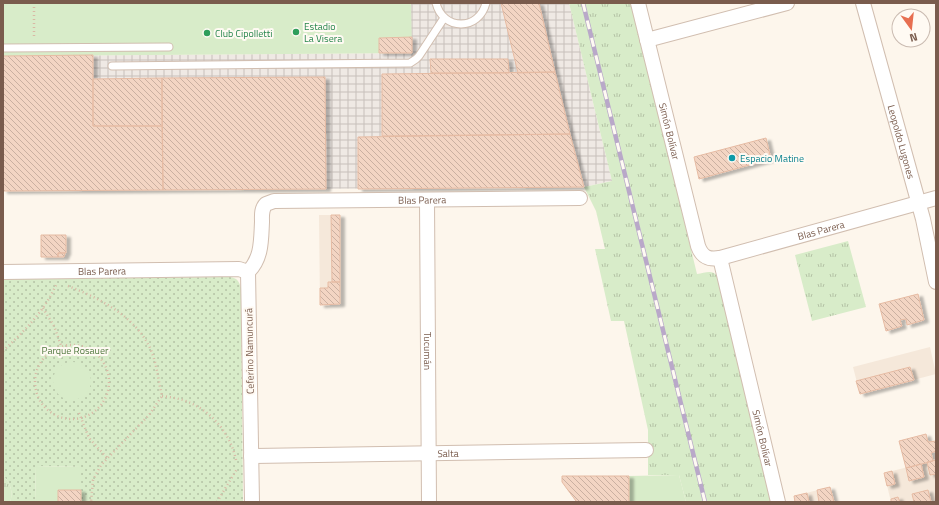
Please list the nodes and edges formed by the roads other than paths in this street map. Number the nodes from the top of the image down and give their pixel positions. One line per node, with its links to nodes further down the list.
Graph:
1 (436, 3): 6 (lane)
2 (486, 3): 6 (lane)
3 (638, 3): 7 (street, Simón Bolívar)
4 (787, 3): 7 (street)
5 (863, 3): 14 (street, Leopoldo Lugones)
6 (444, 18): 10 (lane)
7 (647, 40): 15 (street, Simón Bolívar)
8 (169, 47): 9 (lane)
9 (3, 48)
10 (112, 66)
11 (580, 198): 13 (street, Blas Parera)
12 (936, 198): 14 (street, Blas Parera)
13 (427, 200): 18 (street, Blas Parera); 21 (street, Tucumán)
14 (918, 203): 16 (street, Blas Parera); 19 (street, Leopoldo Lugones)
15 (705, 257): 16 (street, Blas Parera)
16 (720, 258): 25 (street, Simón Bolívar)
17 (3, 272): 18 (street, Blas Parera)
18 (248, 272): 22 (street, Ceferino Namuncurá)
19 (936, 282)
20 (646, 450): 21 (street, Salta)
21 (428, 453): 22 (street, Salta); 24 (street, Tucumán)
22 (244, 454): 23 (street, Ceferino Namuncurá)
23 (252, 502)
24 (428, 502)
25 (778, 502)

